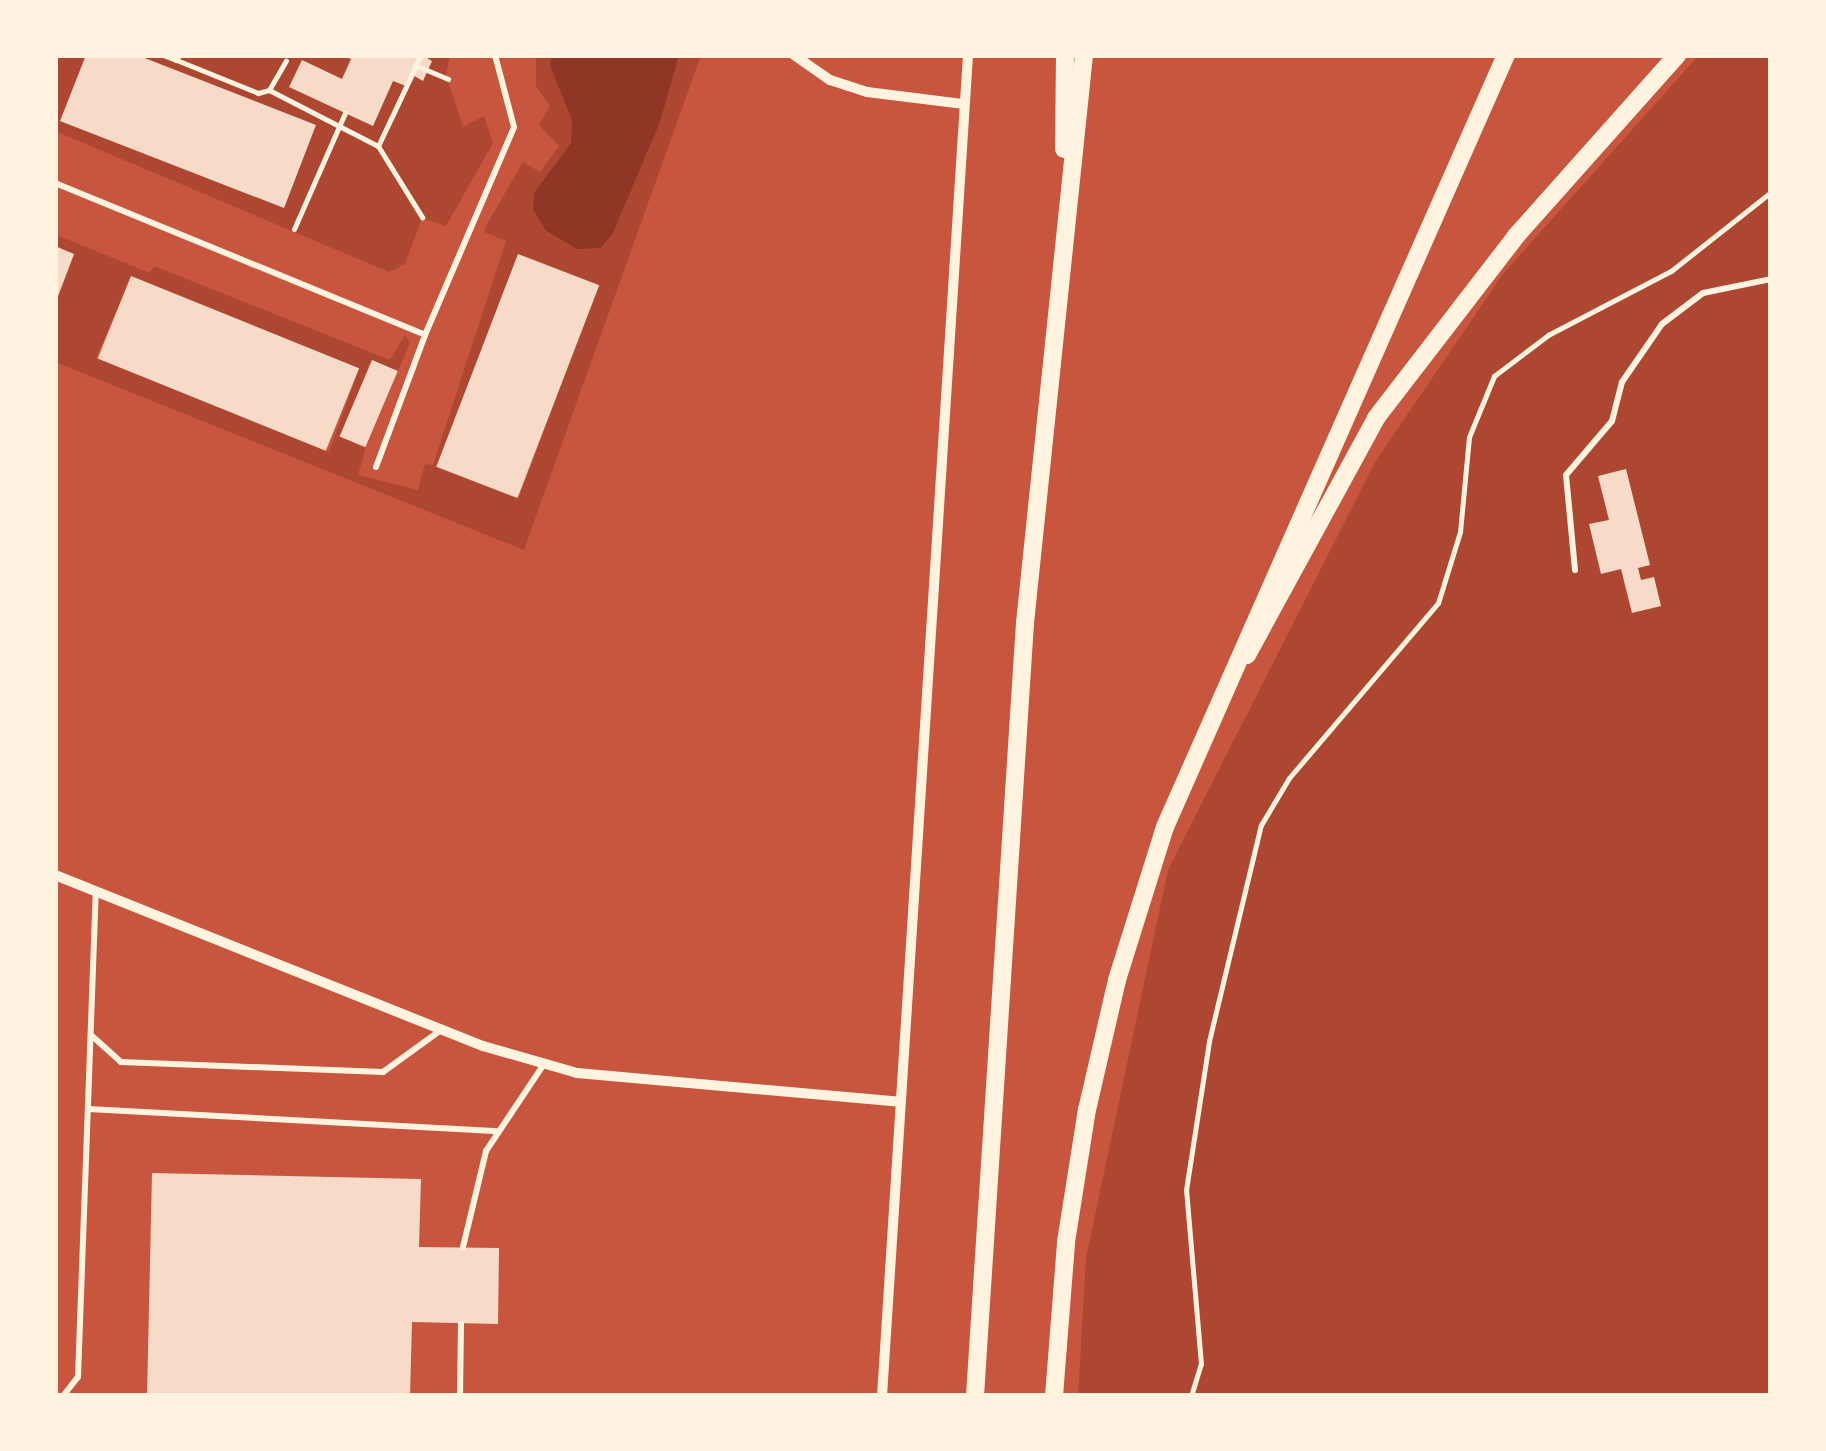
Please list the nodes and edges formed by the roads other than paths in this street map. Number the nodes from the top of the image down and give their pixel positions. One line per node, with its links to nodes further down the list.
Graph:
1 (495, 55): 12 (lane)
2 (794, 55): 8 (street)
3 (968, 55): 8 (street)
4 (1066, 55): 10 (main road)
5 (1084, 55): 10 (main road)
6 (1506, 55): 15 (main road)
7 (1677, 55): 15 (main road)
8 (964, 104): 21 (street)
9 (55, 183): 12 (lane)
10 (1067, 203): 29 (main road)
11 (1771, 279): 14 (lane)
12 (425, 335): 13 (lane)
13 (376, 467)
14 (1575, 570)
15 (1192, 756): 30 (main road)
16 (55, 875): 17 (street)
17 (96, 891): 18 (street); 19 (lane)
18 (441, 1030): 19 (lane); 20 (street)
19 (90, 1034): 22 (lane)
20 (544, 1064): 21 (street); 23 (lane)
21 (900, 1102): 28 (street)
22 (88, 1109): 23 (lane); 26 (lane)
23 (498, 1131): 24 (lane)
24 (464, 1248)
25 (461, 1324): 27 (lane)
26 (64, 1396)
27 (460, 1396)
28 (882, 1396)
29 (975, 1396)
30 (1054, 1396)

